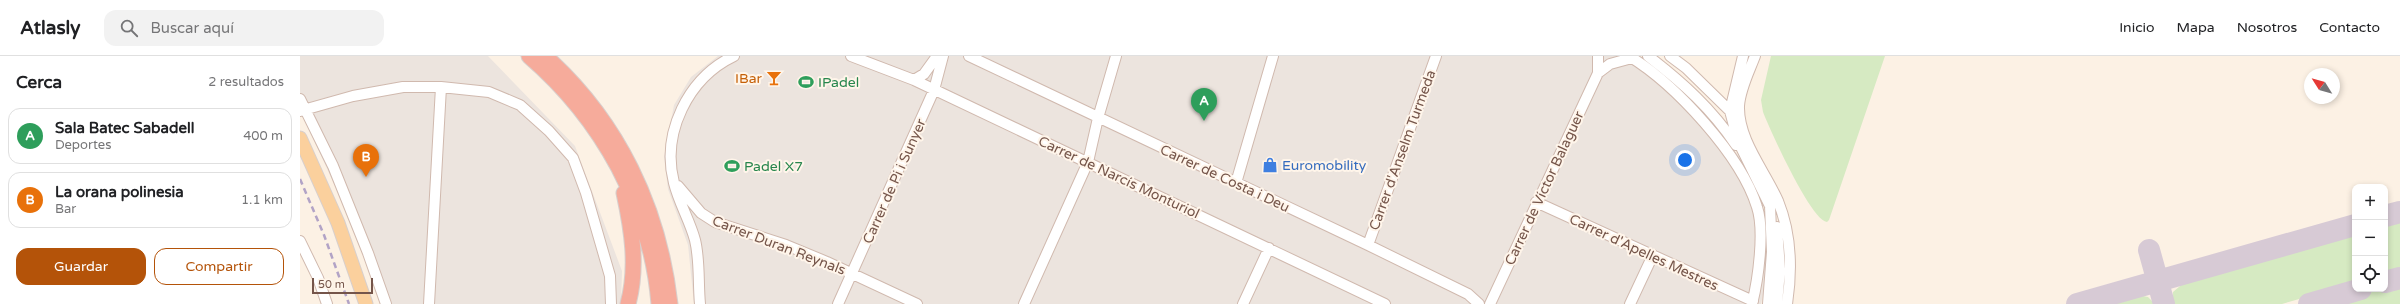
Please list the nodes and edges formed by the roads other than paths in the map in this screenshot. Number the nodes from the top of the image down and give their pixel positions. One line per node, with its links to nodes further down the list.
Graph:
1 (529, 56): 27 (highway)
2 (545, 56): 46 (highway)
3 (734, 56): 28 (street)
4 (851, 56): 18 (street, Carrer de Narcís Monturiol)
5 (937, 56): 18 (street)
6 (943, 56): 20 (street, Carrer de Pi i Sunyer)
7 (969, 56): 23 (street, Carrer de Costa i Deu)
8 (1116, 56): 23 (street)
9 (1273, 56): 29 (street)
10 (1436, 56): 34 (street, Carrer d'Anselm Turmeda)
11 (1598, 56): 17 (street, Carrer de Víctor Balaguer)
12 (1648, 56): 25 (street)
13 (1670, 56): 22 (street)
14 (1743, 56): 22 (street)
15 (1754, 56): 30 (street)
16 (1631, 57): 17 (street); 38 (street)
17 (1598, 73): 31 (street, Carrer de Víctor Balaguer)
18 (914, 80): 20 (street, Carrer de Narcís Monturiol)
19 (441, 87): 21 (street); 42 (street); 43 (street)
20 (934, 90): 26 (street, Carrer de Narcís Monturiol); 37 (street, Carrer de Pi i Sunyer)
21 (302, 106): 41 (street)
22 (1730, 111): 25 (street); 30 (street)
23 (1098, 118): 26 (street); 29 (street, Carrer de Costa i Deu)
24 (300, 138): 40 (main road)
25 (1745, 158): 32 (street)
26 (1088, 162): 35 (street, Carrer de Narcís Monturiol); 50 (street)
27 (618, 165): 44 (highway); 45 (highway)
28 (674, 182): 37 (street, Carrer Duran Reynals); 47 (street)
29 (1236, 183): 34 (street, Carrer de Costa i Deu)
30 (1771, 186): 58 (street)
31 (1536, 202): 36 (street, Carrer d'Apelles Mestres); 54 (street, Carrer de Víctor Balaguer)
32 (1770, 206): 56 (street); 57 (street)
33 (300, 241): 39 (street)
34 (1368, 245): 53 (street, Carrer de Costa i Deu)
35 (1269, 248): 51 (street); 52 (street, Carrer de Narcís Monturiol)
36 (1653, 256): 38 (street, Carrer d'Apelles Mestres); 55 (street)
37 (852, 274): 48 (street, Carrer de Pi i Sunyer); 49 (street, Carrer Duran Reynals)
38 (1753, 303)
39 (327, 304)
40 (366, 304)
41 (386, 304)
42 (429, 304)
43 (611, 304)
44 (628, 304)
45 (659, 304)
46 (670, 304)
47 (700, 304)
48 (838, 304)
49 (917, 304)
50 (1024, 304)
51 (1243, 304)
52 (1385, 304)
53 (1479, 304)
54 (1490, 304)
55 (1630, 304)
56 (1768, 304)
57 (1777, 304)
58 (1787, 304)

